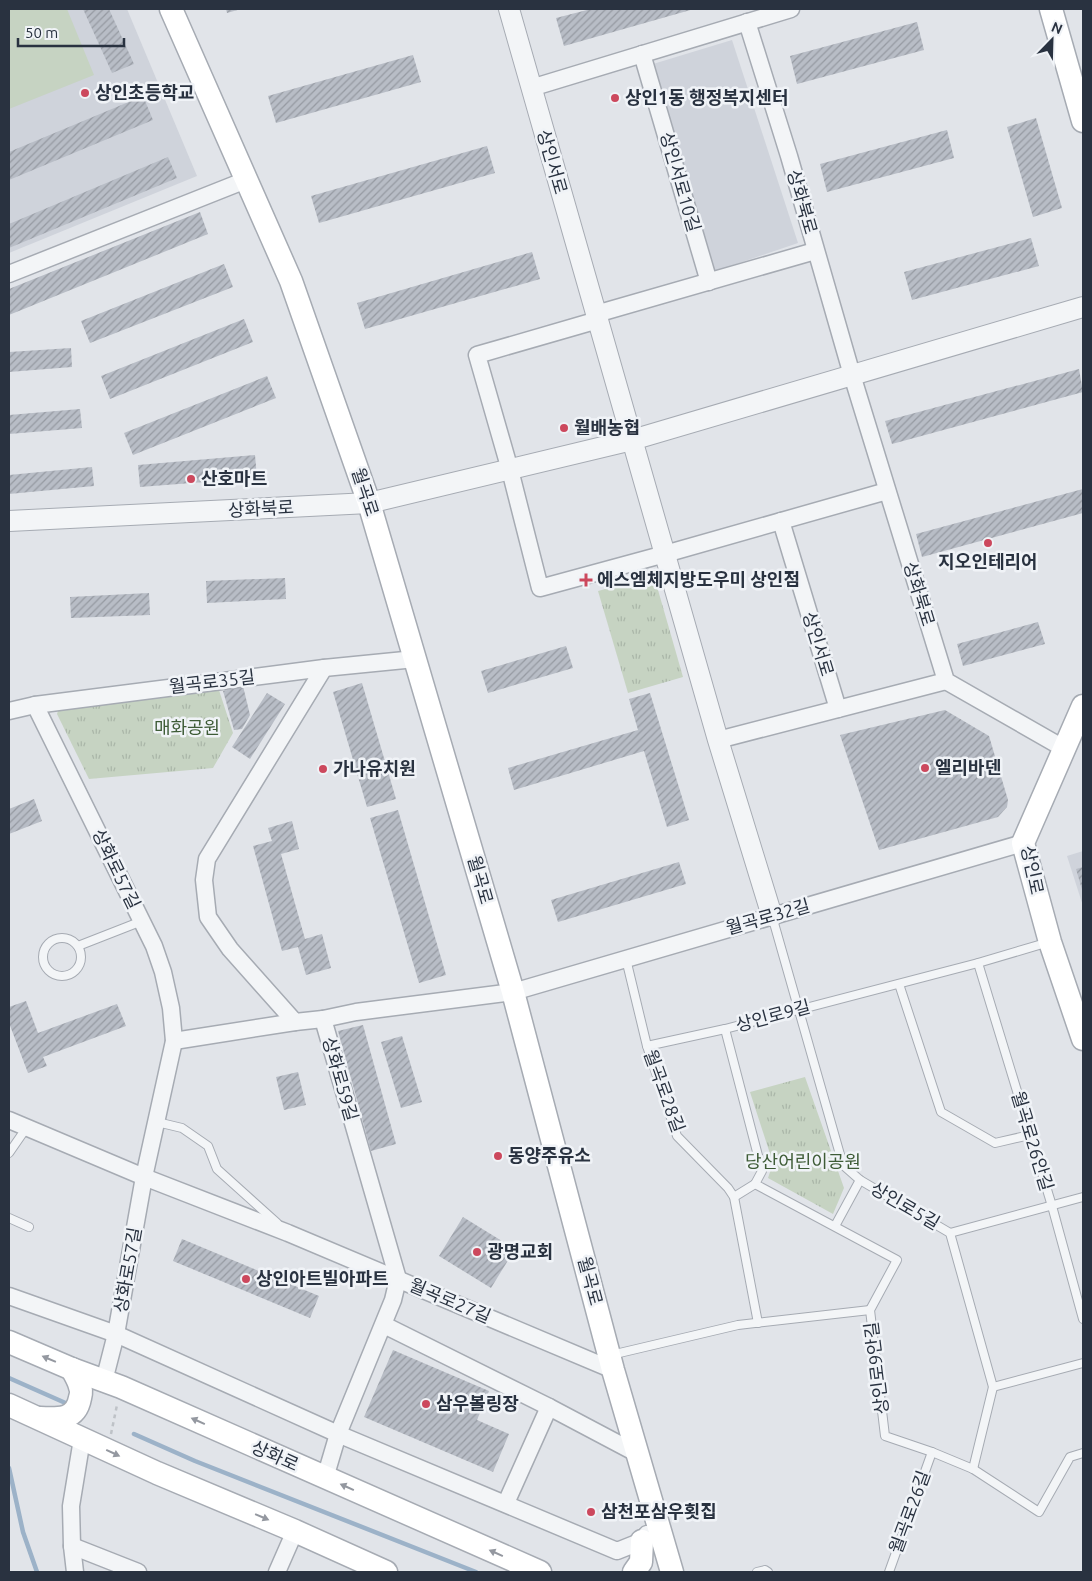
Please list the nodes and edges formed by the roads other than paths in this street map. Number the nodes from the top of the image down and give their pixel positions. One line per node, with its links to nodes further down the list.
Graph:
1 (171, 9): 9 (main road, 월곡로)
2 (510, 9): 7 (street, 상인서로)
3 (791, 9): 5 (street)
4 (1051, 9): 8 (main road)
5 (747, 22): 6 (street); 10 (street, 상화북로)
6 (642, 54): 7 (street); 12 (street, 상인서로10길)
7 (531, 88): 14 (street, 상인서로)
8 (1083, 121)
9 (246, 180): 11 (street); 19 (main road, 월곡로)
10 (816, 251): 12 (street); 15 (street, 상화북로)
11 (9, 274)
12 (709, 282): 14 (street)
13 (1083, 307): 15 (street, 상화북로)
14 (597, 317): 16 (street, 상인서로); 17 (street)
15 (852, 375): 16 (street, 상화북로); 18 (street, 상화북로)
16 (632, 440): 17 (street, 상화북로); 22 (street, 상인서로)
17 (510, 470): 19 (street, 상화북로); 22 (street)
18 (887, 490): 21 (street); 25 (street, 상화북로)
19 (369, 503): 20 (street, 상화북로); 23 (main road, 월곡로)
20 (9, 521)
21 (781, 521): 22 (street); 28 (street, 상인서로)
22 (665, 554): 30 (street, 상인서로)
23 (415, 659): 24 (street, 월곡로35길); 40 (main road, 월곡로)
24 (324, 668): 26 (street, 월곡로35길); 43 (street)
25 (946, 681): 28 (street); 31 (street)
26 (36, 705): 29 (street, 월곡로35길); 34 (street, 상화로57길)
27 (1083, 706): 31 (main road, 상인로)
28 (838, 709): 30 (street)
29 (9, 711)
30 (718, 740): 33 (street, 상인서로)
31 (1065, 749): 32 (main road, 상인로)
32 (1023, 843): 33 (street, 월곡로32길); 35 (main road, 상인로)
33 (772, 916): 37 (street, 월곡로32길); 41 (lane, 상인로5길)
34 (142, 921): 36 (lane); 46 (street, 상화로57길)
35 (1050, 942): 38 (lane, 상인로9길); 45 (main road, 상인로)
36 (78, 946): 36 (lane)
37 (626, 959): 40 (street, 월곡로32길); 47 (lane, 월곡로28길)
38 (978, 963): 39 (lane, 상인로9길); 51 (lane, 월곡로26안길)
39 (899, 984): 41 (lane, 상인로9길); 51 (lane)
40 (513, 992): 42 (street); 72 (main road, 월곡로)
41 (798, 1009): 44 (lane, 상인로9길); 54 (lane, 상인로5길)
42 (323, 1019): 43 (street, 상화로59길); 64 (street, 상화로59길)
43 (296, 1022): 46 (street)
44 (726, 1029): 47 (lane, 상인로9길); 55 (lane)
45 (1083, 1039)
46 (174, 1041): 49 (street, 상화로57길)
47 (647, 1046): 56 (lane, 월곡로28길)
48 (9, 1120): 50 (street, 월곡로27길)
49 (157, 1122): 53 (street, 상화로57길); 62 (lane, 월곡로27길)
50 (27, 1127): 52 (lane); 53 (street, 월곡로27길)
51 (1030, 1135): 58 (lane, 월곡로26안길)
52 (9, 1153)
53 (144, 1177): 62 (street, 월곡로27길); 70 (street, 상화로57길)
54 (860, 1180): 60 (lane); 63 (lane, 상인로5길)
55 (755, 1184): 56 (lane); 60 (lane, 상인로9안길)
56 (734, 1197): 68 (lane, 월곡로28길)
57 (1083, 1197): 58 (lane)
58 (1052, 1206): 63 (lane); 67 (lane, 월곡로26안길)
59 (9, 1218): 61 (lane)
60 (835, 1226): 66 (lane, 상인로9안길)
61 (29, 1227)
62 (288, 1233): 64 (street, 월곡로27길)
63 (950, 1233): 76 (lane, 상인로5길)
64 (398, 1279): 69 (street); 72 (street, 월곡로27길)
65 (9, 1296): 70 (street)
66 (870, 1310): 68 (lane); 82 (lane, 상인로9안길)
67 (1083, 1319)
68 (758, 1323): 72 (lane)
69 (384, 1325): 78 (street); 80 (street)
70 (116, 1334): 75 (street, 상화로57길); 80 (street)
71 (9, 1342): 74 (main road, 상화로, one-way to 71)
72 (611, 1362): 83 (main road, 월곡로)
73 (1083, 1363): 76 (lane)
74 (72, 1369): 75 (main road, 상화로); 79 (main road)
75 (112, 1384): 86 (main road, 상화로, one-way to 75)
76 (993, 1387): 85 (lane, 상인로5길)
77 (9, 1405): 79 (main road)
78 (549, 1407): 83 (street); 87 (street)
79 (37, 1418): 81 (main road)
80 (338, 1434): 86 (street); 87 (street)
81 (82, 1439): 89 (main road, one-way to 89); 91 (street)
82 (932, 1452): 85 (lane, 상인로9안길); 101 (lane, 월곡로26길)
83 (636, 1453): 88 (main road, 월곡로)
84 (1083, 1453): 85 (lane, 상인로9안길)
85 (973, 1469)
86 (325, 1478): 96 (main road, 상화로, one-way to 86)
87 (506, 1504): 90 (street)
88 (656, 1522): 90 (street); 98 (main road, 월곡로)
89 (295, 1531): 94 (street); 95 (main road)
90 (642, 1541): 97 (main road)
91 (72, 1546): 92 (street); 93 (street)
92 (75, 1572)
93 (138, 1572)
94 (277, 1572)
95 (386, 1572)
96 (540, 1572)
97 (634, 1572)
98 (672, 1572)
99 (757, 1572): 100 (lane)
100 (768, 1572)
101 (889, 1572)

